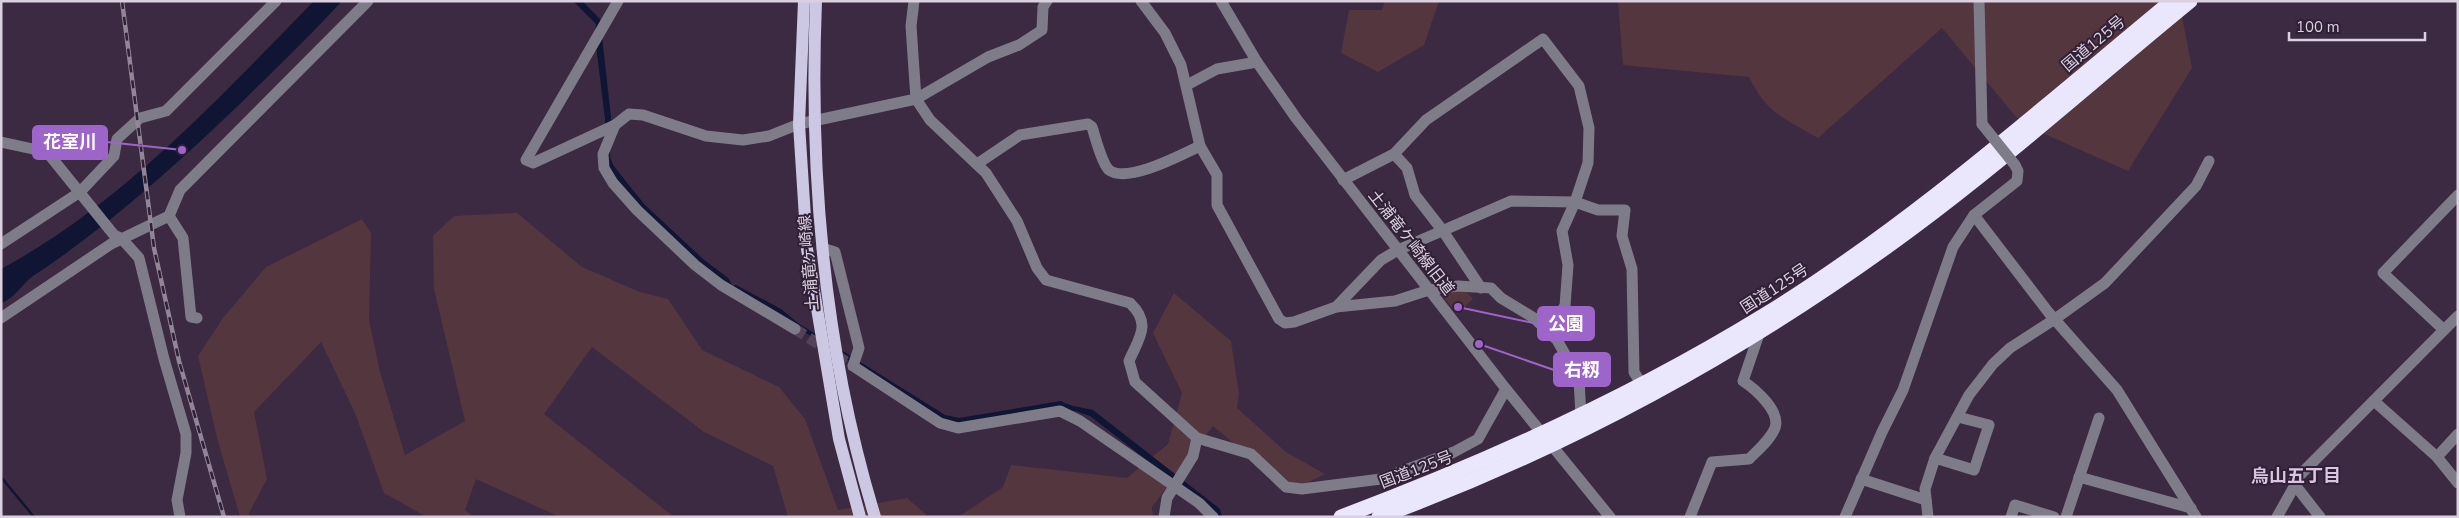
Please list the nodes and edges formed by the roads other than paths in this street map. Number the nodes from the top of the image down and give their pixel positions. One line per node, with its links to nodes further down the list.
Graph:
1 (276, 1): 25 (street)
2 (618, 1): 18 (street)
3 (804, 1): 17 (main road, 土浦竜ヶ崎線)
4 (816, 1): 16 (main road, 土浦竜ヶ崎線)
5 (914, 1): 15 (street)
6 (1047, 1): 15 (street)
7 (1141, 1): 14 (street)
8 (1220, 1): 13 (street, 土浦竜ケ崎線旧道)
9 (1979, 1): 28 (street, bridge)
10 (2172, 1): 46 (highway, 国道125号)
11 (2190, 1): 45 (highway, 国道125号)
12 (364, 3): 29 (street)
13 (1257, 62): 14 (street); 24 (street, 土浦竜ケ崎線旧道)
14 (1187, 85): 20 (street)
15 (916, 99): 16 (street); 23 (street)
16 (814, 122): 17 (street); 33 (main road, 土浦竜ヶ崎線)
17 (799, 124): 18 (street); 65 (main road, 土浦竜ヶ崎線)
18 (615, 125): 42 (street)
19 (1, 142): 25 (street)
20 (1200, 146): 23 (street); 37 (street)
21 (1394, 154): 24 (street); 27 (street); 30 (street)
22 (2209, 161): 41 (street)
23 (977, 164): 53 (street)
24 (1343, 180): 34 (street, 土浦竜ケ崎線旧道)
25 (82, 195): 31 (street); 32 (street)
26 (2458, 195): 44 (street)
27 (1575, 202): 30 (street); 43 (street); 46 (street)
28 (1974, 215): 41 (street); 58 (street)
29 (168, 216): 31 (street); 40 (street)
30 (1443, 231): 34 (street); 35 (street)
31 (118, 237): 39 (street); 64 (street)
32 (1, 244)
33 (822, 248): 61 (street); 66 (main road, 土浦竜ヶ崎線)
34 (1398, 250): 36 (street, 土浦竜ケ崎線旧道); 37 (street)
35 (1481, 288): 36 (street); 43 (street)
36 (1429, 290): 37 (street); 47 (street, 土浦竜ケ崎線旧道)
37 (1336, 308)
38 (2458, 316): 44 (street)
39 (1, 318)
40 (197, 318)
41 (2055, 319): 50 (street); 63 (street)
42 (795, 329)
43 (1547, 330): 49 (street)
44 (2444, 330): 48 (street)
45 (1760, 331): 54 (highway, 国道125号); 72 (street)
46 (1642, 385): 49 (highway, 国道125号)
47 (1506, 389): 53 (street); 54 (street, 土浦竜ケ崎線旧道)
48 (2374, 401): 55 (street); 60 (street)
49 (1581, 416): 54 (highway, 国道125号)
50 (1958, 417): 56 (street); 56 (street)
51 (2099, 418): 57 (street)
52 (2458, 434): 55 (street)
53 (1197, 438): 61 (street)
54 (1547, 440): 69 (highway, 国道125号); 70 (highway, 国道125号); 71 (street, 土浦竜ケ崎線旧道)
55 (2437, 457): 59 (street)
56 (1934, 458): 62 (street)
57 (2079, 477): 63 (street); 77 (street)
58 (1861, 479): 62 (street); 73 (street)
59 (2458, 483)
60 (2295, 485): 78 (street); 79 (street)
61 (1174, 486): 67 (street); 68 (street)
62 (1926, 500): 74 (street)
63 (2194, 513)
64 (180, 517)
65 (860, 517)
66 (875, 517)
67 (1164, 517)
68 (1213, 517)
69 (1341, 517)
70 (1378, 517)
71 (1610, 517)
72 (1690, 517)
73 (1845, 517)
74 (1928, 517)
75 (2011, 517): 76 (street)
76 (2054, 517)
77 (2066, 517)
78 (2277, 517)
79 (2320, 517)

